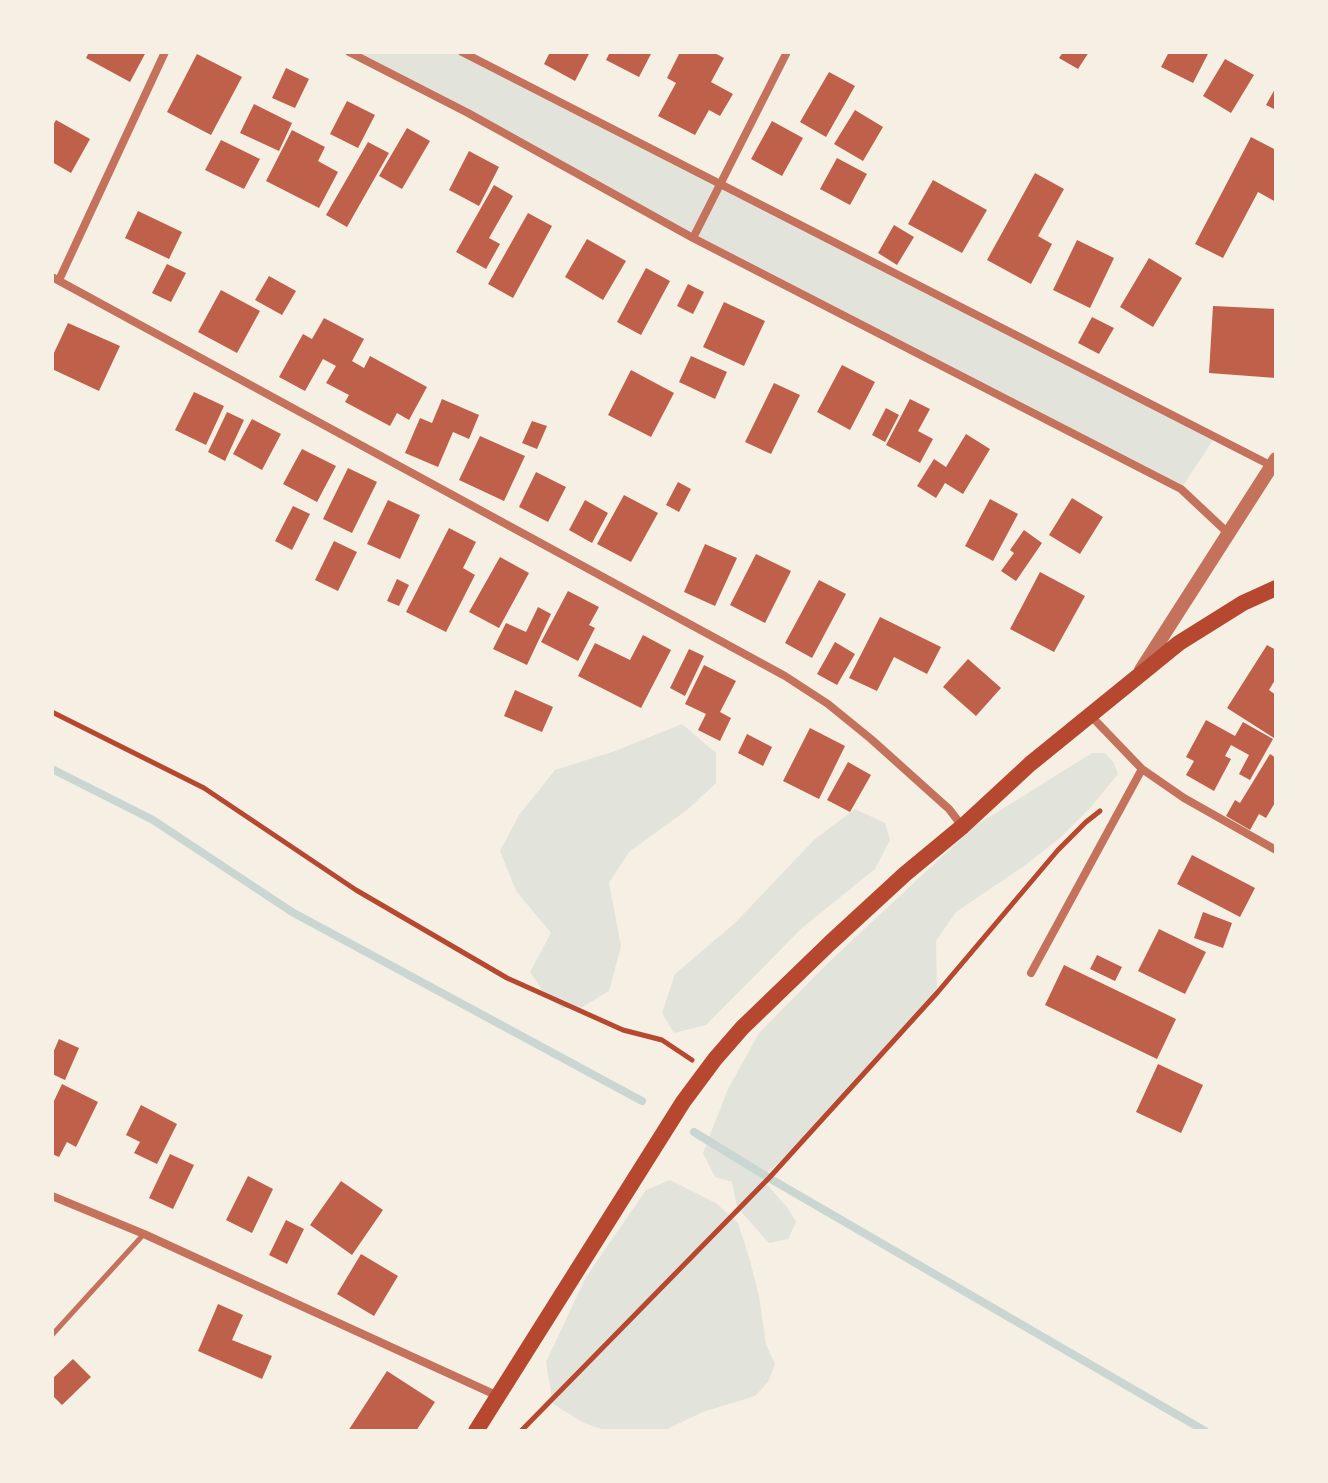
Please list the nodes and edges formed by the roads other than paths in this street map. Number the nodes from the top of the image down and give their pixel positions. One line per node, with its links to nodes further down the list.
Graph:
1 (165, 52): 7 (street)
2 (349, 52): 6 (street)
3 (462, 52): 5 (street)
4 (787, 52): 5 (street)
5 (719, 184): 6 (street); 8 (street)
6 (693, 238): 9 (street)
7 (56, 279): 14 (street)
8 (1274, 462): 9 (street)
9 (1229, 534): 11 (street)
10 (1276, 588): 11 (main road)
11 (1134, 681): 12 (main road)
12 (1091, 716): 13 (street); 14 (main road)
13 (1142, 769): 15 (street); 16 (street)
14 (963, 826): 20 (main road)
15 (1276, 850)
16 (1031, 973)
17 (52, 1196): 18 (street)
18 (144, 1234): 19 (lane); 20 (street)
19 (52, 1335)
20 (498, 1396): 21 (main road)
21 (476, 1431)

